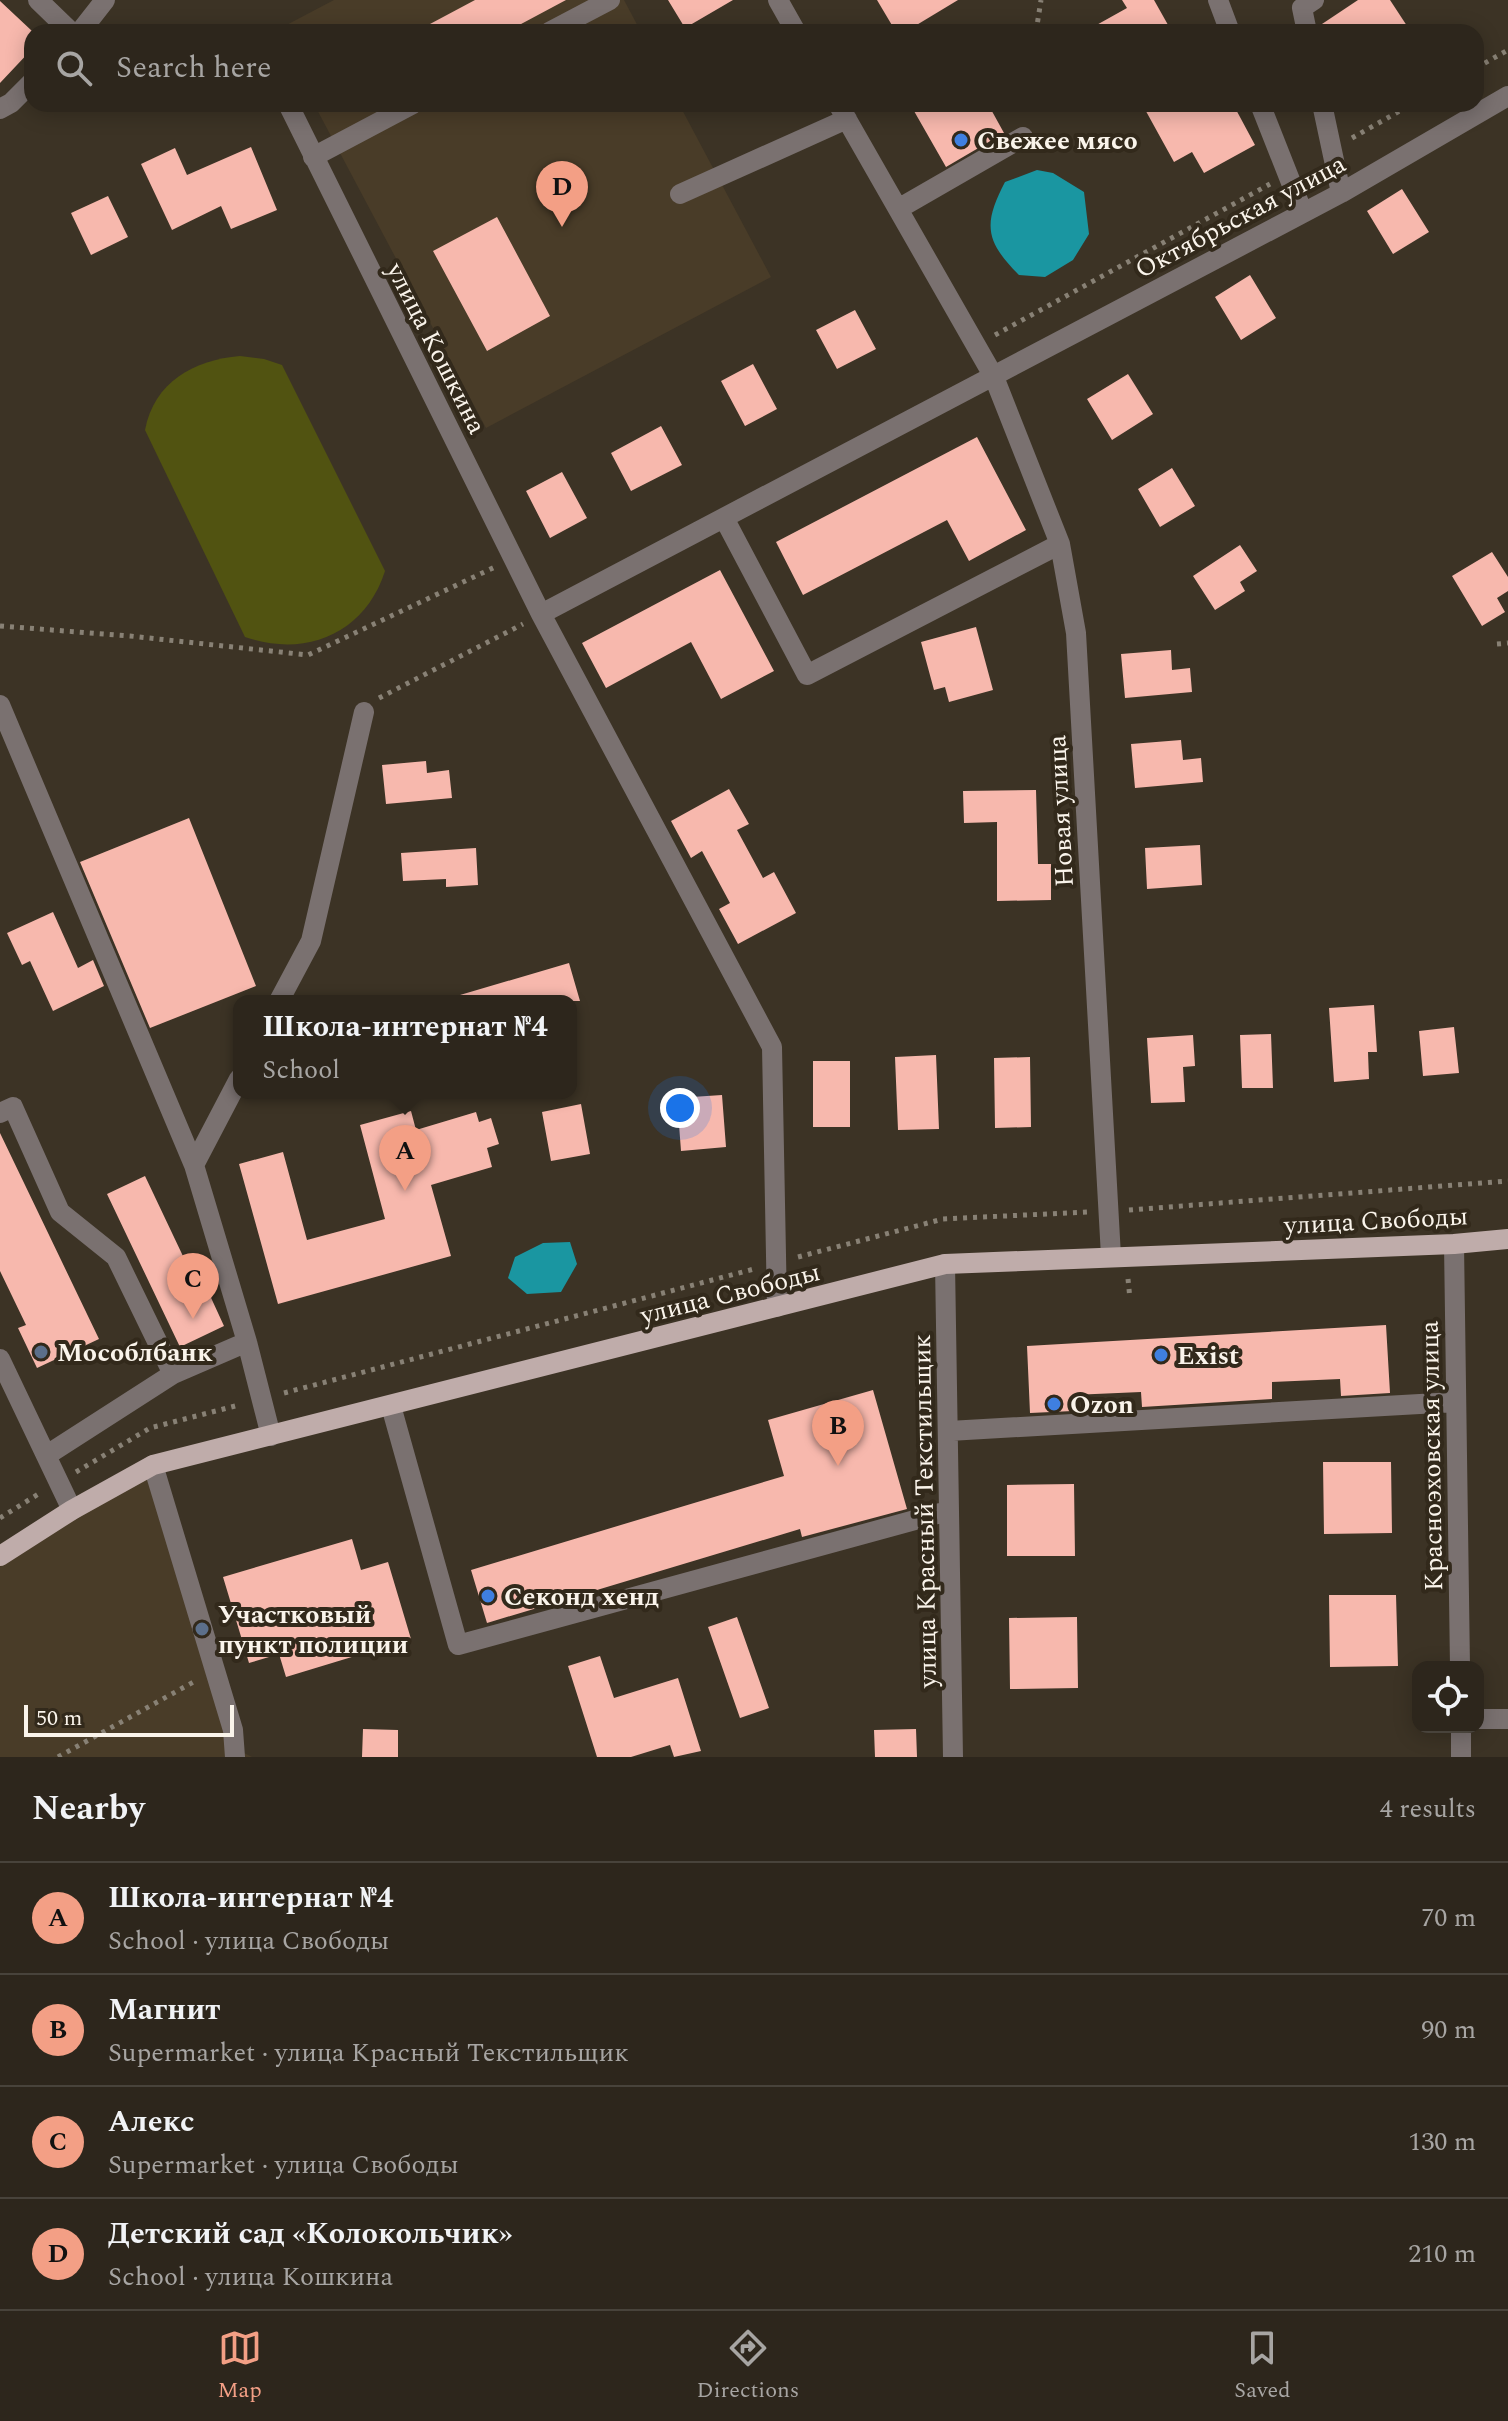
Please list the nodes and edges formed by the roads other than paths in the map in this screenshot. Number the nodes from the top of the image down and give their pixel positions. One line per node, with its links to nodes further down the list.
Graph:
1 (38, 0): 7 (street)
2 (105, 0): 8 (street)
3 (610, 0): 9 (street)
4 (778, 0): 10 (street)
5 (1218, 0): 11 (street)
6 (1314, 0): 12 (street)
7 (63, 24)
8 (86, 24)
9 (564, 24)
10 (792, 24)
11 (1227, 24)
12 (1305, 24)
13 (24, 90): 15 (street)
14 (1508, 96): 16 (street, Октябрьская улица)
15 (0, 109)
16 (1484, 110)
17 (292, 112): 24 (street, улица Кошкина)
18 (398, 112): 24 (street)
19 (842, 112): 26 (street); 27 (street, Новая улица)
20 (1263, 112): 28 (street)
21 (1324, 112): 25 (street)
22 (1480, 112): 25 (street, Октябрьская улица)
23 (1023, 137): 27 (street)
24 (313, 157): 32 (street, улица Кошкина)
25 (1341, 193): 28 (street, Октябрьская улица)
26 (680, 194)
27 (898, 209): 29 (street, Новая улица)
28 (1303, 213): 29 (street, Октябрьская улица)
29 (994, 377): 30 (street); 31 (street, Новая улица)
30 (724, 518): 31 (street); 32 (street)
31 (1060, 544): 41 (street, Новая улица)
32 (541, 614): 43 (street, улица Кошкина)
33 (0, 705): 38 (street)
34 (364, 712): 35 (street)
35 (282, 995)
36 (233, 1090): 38 (street)
37 (0, 1113): 46 (street)
38 (194, 1165): 44 (street)
39 (1508, 1239): 40 (main road, улица Свободы)
40 (1454, 1244): 41 (main road, улица Свободы); 47 (street, Красноэховская улица)
41 (1111, 1256): 42 (main road, улица Свободы)
42 (945, 1264): 43 (main road, улица Свободы); 49 (street, улица Красный Текстильщик)
43 (777, 1307): 48 (main road, улица Свободы)
44 (247, 1342): 46 (street); 50 (street)
45 (0, 1359): 51 (street)
46 (173, 1374): 51 (street)
47 (1455, 1402): 49 (street); 56 (street, Красноэховская улица)
48 (391, 1406): 50 (main road, улица Свободы); 54 (street)
49 (949, 1431): 54 (street, улица Красный Текстильщик)
50 (271, 1436): 52 (main road, улица Свободы)
51 (47, 1455): 53 (street)
52 (153, 1465): 53 (main road, улица Свободы); 60 (street)
53 (72, 1510): 55 (main road, улица Свободы)
54 (948, 1511): 61 (street, улица Красный Текстильщик)
55 (0, 1556)
56 (1460, 1661)
57 (1484, 1719): 58 (street)
58 (1508, 1719)
59 (1461, 1733): 62 (street)
60 (235, 1757)
61 (953, 1757)
62 (1461, 1757)

